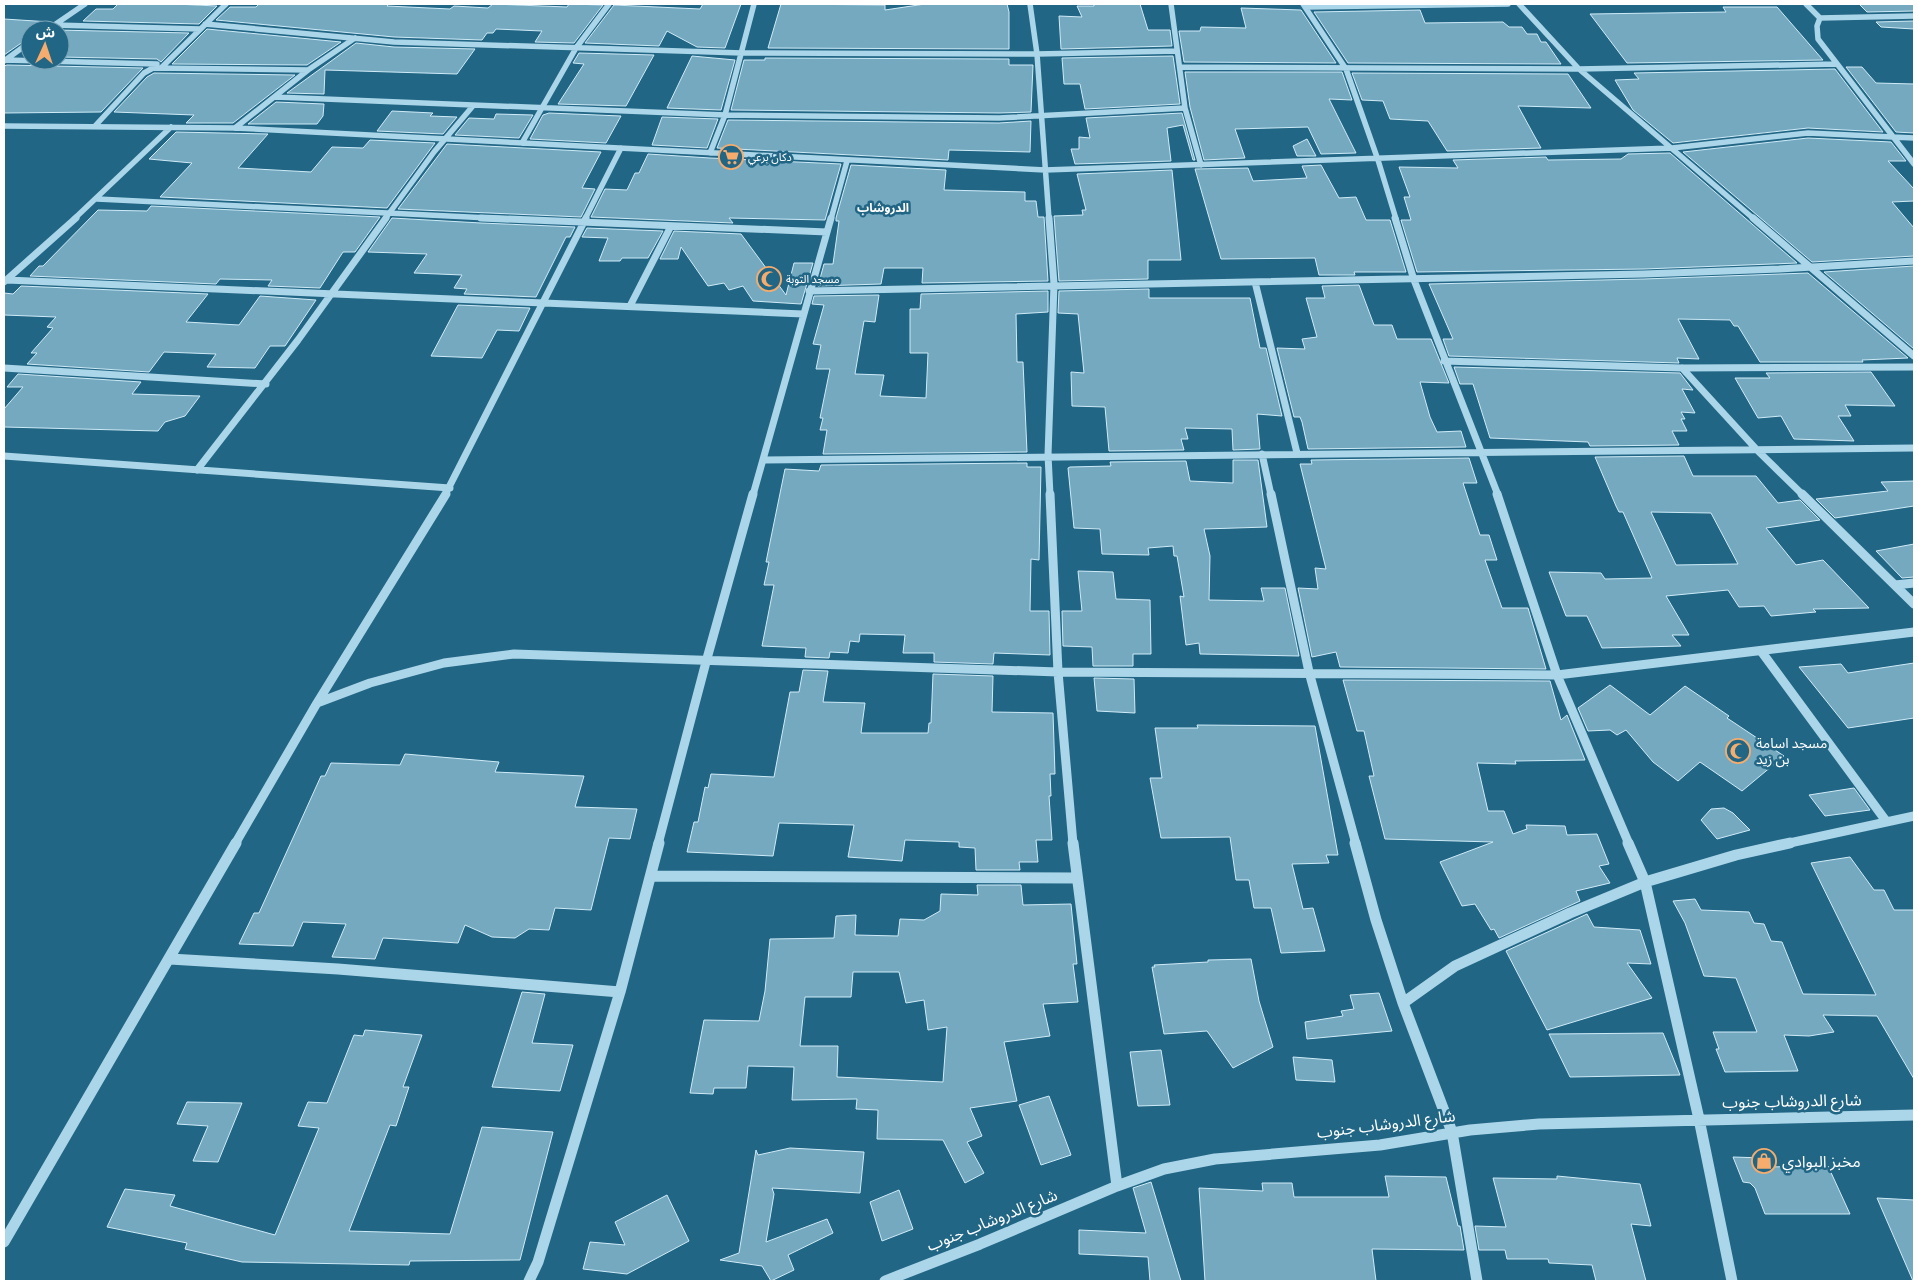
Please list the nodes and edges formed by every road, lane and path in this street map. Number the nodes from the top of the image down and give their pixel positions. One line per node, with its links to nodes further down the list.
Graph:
1 (85, 4): 13 (street)
2 (226, 4): 14 (street)
3 (609, 4): 18 (street)
4 (754, 4): 21 (street)
5 (1030, 4): 22 (street)
6 (1171, 4): 20 (street)
7 (1508, 4): 10 (street)
8 (1519, 4): 27 (street)
9 (1806, 4): 12 (street)
10 (1304, 5): 28 (street)
11 (1914, 16): 12 (street)
12 (1820, 18): 24 (street)
13 (60, 20)
14 (205, 24): 16 (street); 17 (street)
15 (70, 25): 16 (street)
16 (200, 29): 25 (street)
17 (355, 38): 18 (street); 29 (street)
18 (576, 48): 21 (street); 33 (street)
19 (20, 49): 23 (street)
20 (1177, 51): 22 (street); 26 (street)
21 (742, 53): 22 (street); 34 (street)
22 (1037, 54): 35 (street)
23 (4, 60): 25 (street)
24 (1837, 64): 27 (street); 40 (street)
25 (163, 66): 29 (street); 37 (street)
26 (1180, 67): 28 (street); 32 (street)
27 (1579, 68): 28 (street); 45 (street)
28 (1346, 69): 47 (street)
29 (308, 70): 30 (street)
30 (275, 97): 31 (street); 39 (street)
31 (472, 107): 33 (street); 42 (street)
32 (1185, 108): 35 (street); 50 (street)
33 (539, 110): 34 (street); 43 (street)
34 (725, 115): 35 (street); 46 (street)
35 (1041, 117): 51 (street)
36 (4, 126): 37 (street)
37 (94, 126): 38 (street)
38 (171, 127): 39 (street); 52 (street)
39 (235, 128): 42 (street)
40 (1893, 137): 41 (street); 45 (street); 49 (street)
41 (1914, 138)
42 (441, 140): 43 (street); 53 (street)
43 (522, 143): 44 (street)
44 (622, 148): 46 (street); 54 (street)
45 (1672, 148): 47 (street); 58 (street)
46 (710, 153): 48 (street)
47 (1378, 160): 50 (street); 59 (street)
48 (847, 161): 51 (street); 56 (street)
49 (1914, 164)
50 (1201, 165): 51 (street)
51 (1045, 170): 62 (street)
52 (97, 199): 53 (street); 60 (street)
53 (387, 214): 54 (street); 64 (street)
54 (584, 223): 55 (street); 65 (street)
55 (670, 226): 56 (street); 66 (street)
56 (827, 232): 63 (street)
57 (1914, 261): 58 (street)
58 (1811, 270): 59 (street); 68 (street)
59 (1414, 280): 61 (street); 69 (street)
60 (5, 281): 64 (street)
61 (1256, 282): 62 (street); 77 (street)
62 (1054, 284): 63 (street); 80 (street)
63 (809, 291): 67 (street)
64 (332, 294): 65 (street); 73 (street)
65 (545, 302): 66 (street); 83 (street)
66 (630, 306): 67 (street)
67 (803, 314): 81 (street)
68 (1914, 356)
69 (1444, 361): 72 (street); 76 (street)
70 (1914, 367): 72 (street)
71 (4, 368): 73 (street)
72 (1682, 368): 75 (street)
73 (266, 384): 82 (street)
74 (1914, 448): 75 (street)
75 (1758, 451): 76 (street); 85 (street)
76 (1480, 452): 77 (street); 92 (street)
77 (1297, 453): 78 (street)
78 (1262, 454): 80 (street); 91 (street)
79 (4, 456): 82 (street)
80 (1048, 456): 81 (street); 90 (street)
81 (764, 460): 89 (street)
82 (197, 470): 83 (street)
83 (450, 488): 93 (street)
84 (1914, 583): 85 (street)
85 (1895, 585): 86 (street)
86 (1914, 604)
87 (1914, 632): 88 (street)
88 (1761, 651): 92 (street); 95 (street)
89 (706, 662): 90 (street); 93 (street); 96 (street)
90 (1058, 672): 91 (street); 97 (street)
91 (1309, 672): 92 (street); 101 (street)
92 (1557, 675): 98 (street)
93 (317, 703): 99 (street)
94 (1914, 816): 95 (street)
95 (1886, 821): 98 (street)
96 (652, 876): 97 (street); 100 (street)
97 (1076, 878): 105 (street)
98 (1644, 882): 101 (street); 103 (street)
99 (170, 959): 100 (street); 106 (street)
100 (620, 992): 107 (street)
101 (1403, 1003): 104 (street)
102 (1914, 1115): 103 (street, شارع الدروشاب جنوب)
103 (1699, 1119): 104 (street, شارع الدروشاب جنوب); 110 (street)
104 (1452, 1132): 105 (street, شارع الدروشاب جنوب); 109 (street)
105 (1116, 1186): 108 (street, شارع الدروشاب جنوب)
106 (4, 1242)
107 (529, 1281)
108 (885, 1281)
109 (1477, 1281)
110 (1732, 1281)

